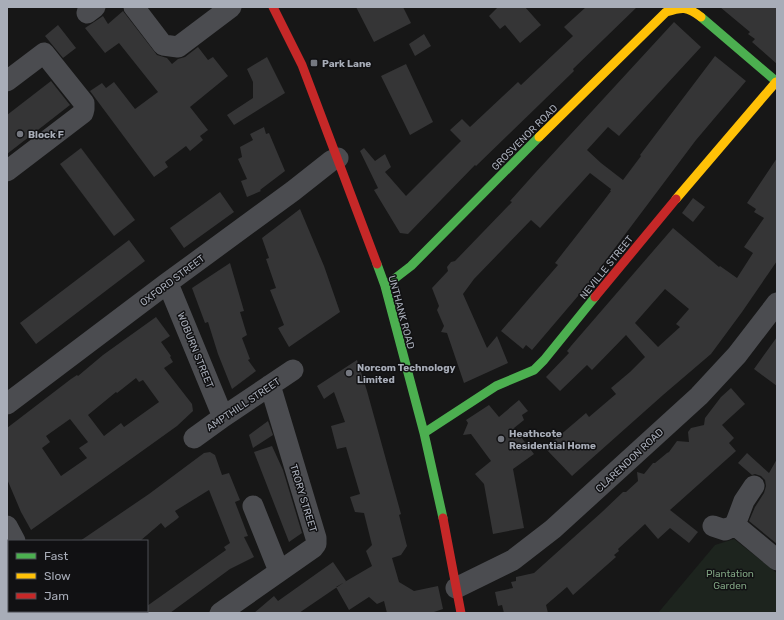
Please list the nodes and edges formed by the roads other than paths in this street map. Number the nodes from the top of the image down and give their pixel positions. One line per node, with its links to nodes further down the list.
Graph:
1 (134, 7): 2 (street)
2 (231, 7)
3 (273, 7): 7 (street, UNTHANK ROAD)
4 (681, 7): 6 (street); 10 (street, GROSVENOR ROAD)
5 (7, 81): 8 (street)
6 (777, 82): 16 (street, NEVILLE STREET)
7 (338, 158): 9 (street, OXFORD STREET); 10 (street, UNTHANK ROAD)
8 (7, 171)
9 (166, 284): 14 (street, OXFORD STREET); 15 (street, WOBURN STREET)
10 (384, 286): 16 (street, UNTHANK ROAD)
11 (777, 303): 26 (street, CLARENDON ROAD)
12 (293, 370): 13 (street, AMPTHILL STREET)
13 (270, 385): 15 (street, AMPTHILL STREET); 25 (street, TRORY STREET)
14 (7, 404)
15 (223, 417): 17 (street, AMPTHILL STREET)
16 (424, 433): 26 (street, UNTHANK ROAD)
17 (194, 438)
18 (754, 486): 20 (street)
19 (253, 506): 25 (street)
20 (735, 525): 22 (street); 24 (street)
21 (7, 526): 23 (street)
22 (713, 526)
23 (14, 540)
24 (777, 560)
25 (279, 571): 27 (street, TRORY STREET)
26 (456, 588): 28 (street, UNTHANK ROAD)
27 (220, 613)
28 (461, 613)

